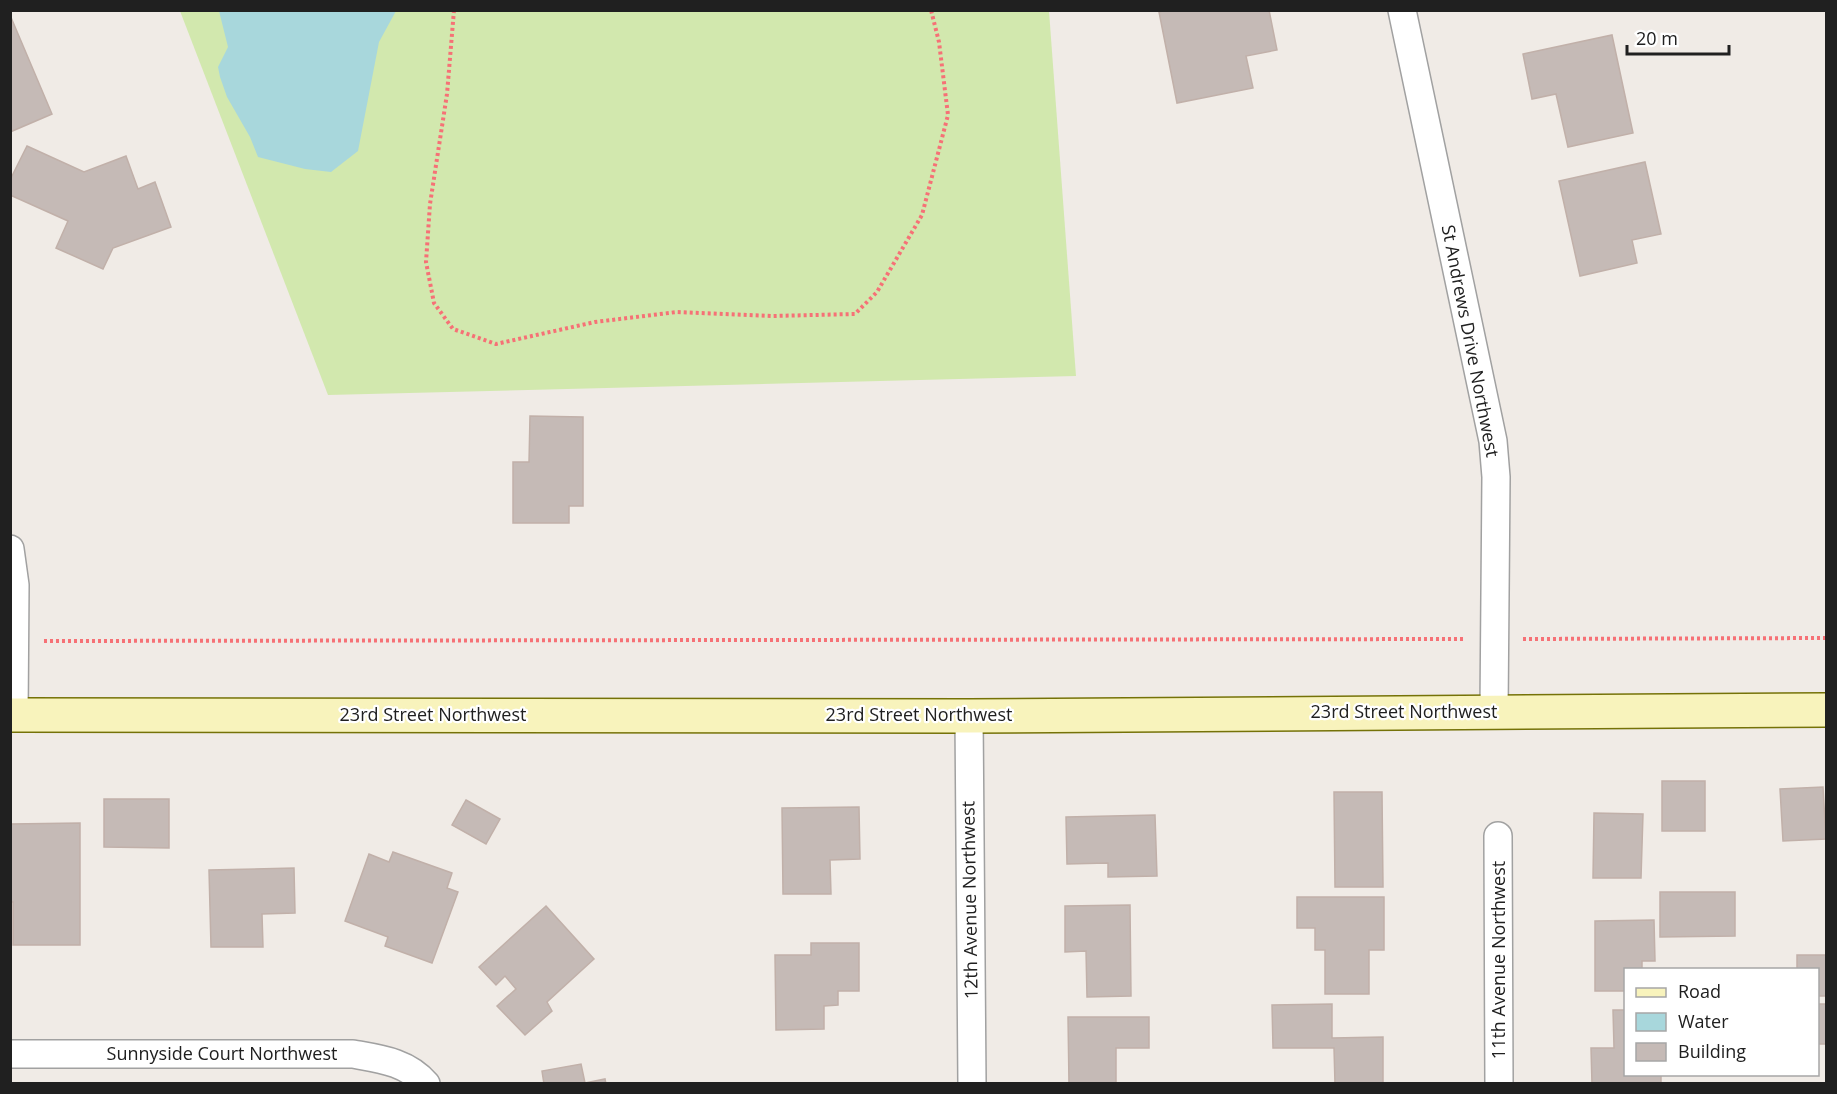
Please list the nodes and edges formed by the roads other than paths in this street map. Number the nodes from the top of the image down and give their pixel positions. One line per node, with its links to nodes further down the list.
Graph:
1 (1402, 10): 4 (street, St Andrews Drive Northwest)
2 (10, 549): 5 (street)
3 (1827, 710): 4 (street, 23rd Street Northwest)
4 (1494, 711): 6 (street, 23rd Street Northwest)
5 (12, 715): 6 (street, 23rd Street Northwest)
6 (969, 716): 10 (street, 12th Avenue Northwest)
7 (1498, 836): 11 (street, 11th Avenue Northwest)
8 (10, 1054): 9 (street, Sunnyside Court Northwest)
9 (426, 1083)
10 (972, 1083)
11 (1499, 1083)

